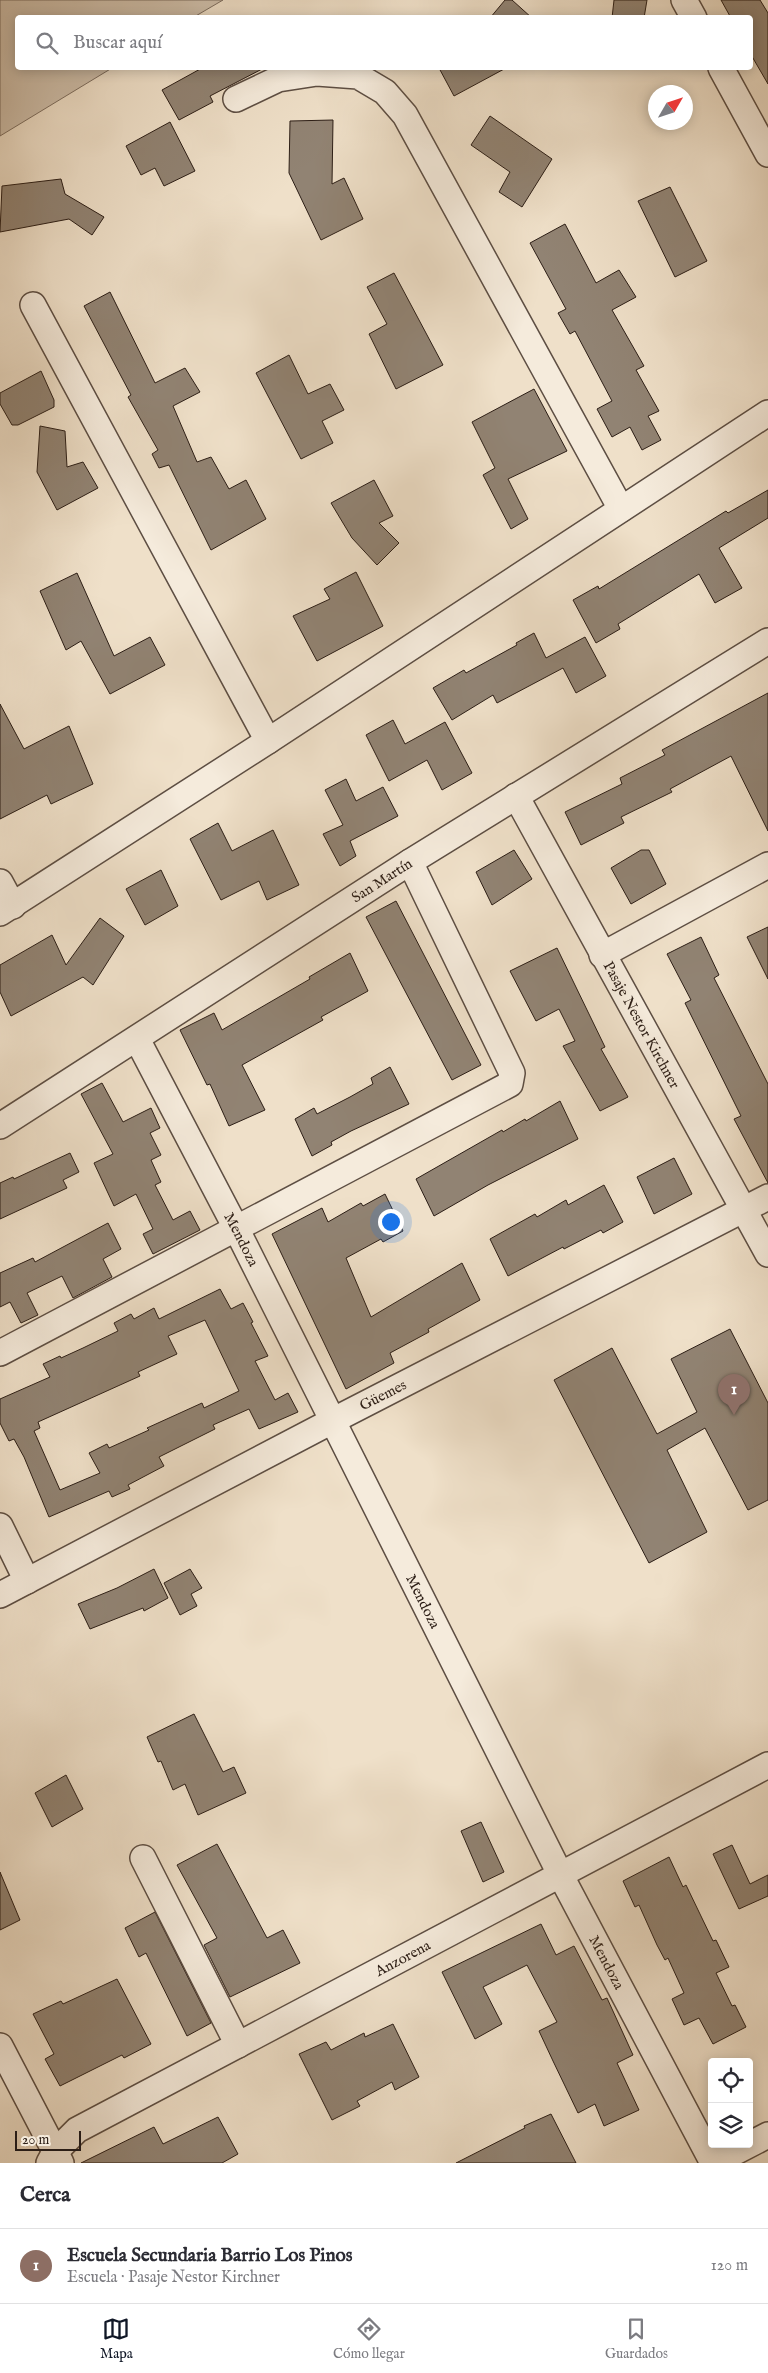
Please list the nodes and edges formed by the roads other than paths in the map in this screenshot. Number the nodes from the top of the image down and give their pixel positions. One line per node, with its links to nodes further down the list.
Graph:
1 (684, 0): 2 (street)
2 (692, 15)
3 (722, 70): 5 (street)
4 (236, 99): 8 (street)
5 (768, 154)
6 (34, 305): 10 (street)
7 (768, 413): 8 (street)
8 (621, 509): 10 (street)
9 (768, 641): 11 (street, San Martín)
10 (268, 742): 15 (street)
11 (516, 796): 12 (street, San Martín); 16 (street, Pasaje Nestor Kirchner)
12 (410, 862): 17 (street, San Martín); 21 (street)
13 (768, 865): 16 (street)
14 (0, 882): 15 (street)
15 (6, 910)
16 (602, 955): 20 (street, Pasaje Nestor Kirchner)
17 (137, 1039): 18 (street, San Martín); 21 (street, Mendoza)
18 (0, 1126)
19 (768, 1197): 20 (street, Güemes)
20 (744, 1209): 22 (street, Pasaje Nestor Kirchner); 24 (street, Güemes)
21 (237, 1230): 23 (street); 24 (street, Mendoza)
22 (768, 1254)
23 (0, 1353)
24 (334, 1420): 26 (street, Güemes); 30 (street, Mendoza)
25 (0, 1526): 26 (street)
26 (27, 1581): 27 (street, Güemes)
27 (0, 1595)
28 (768, 1765): 30 (street, Anzorena)
29 (143, 1858): 31 (street)
30 (561, 1876): 31 (street, Anzorena); 35 (street, Mendoza)
31 (238, 2045): 34 (street, Anzorena)
32 (0, 2046): 34 (street)
33 (768, 2134): 35 (street)
34 (55, 2159)
35 (713, 2163)

